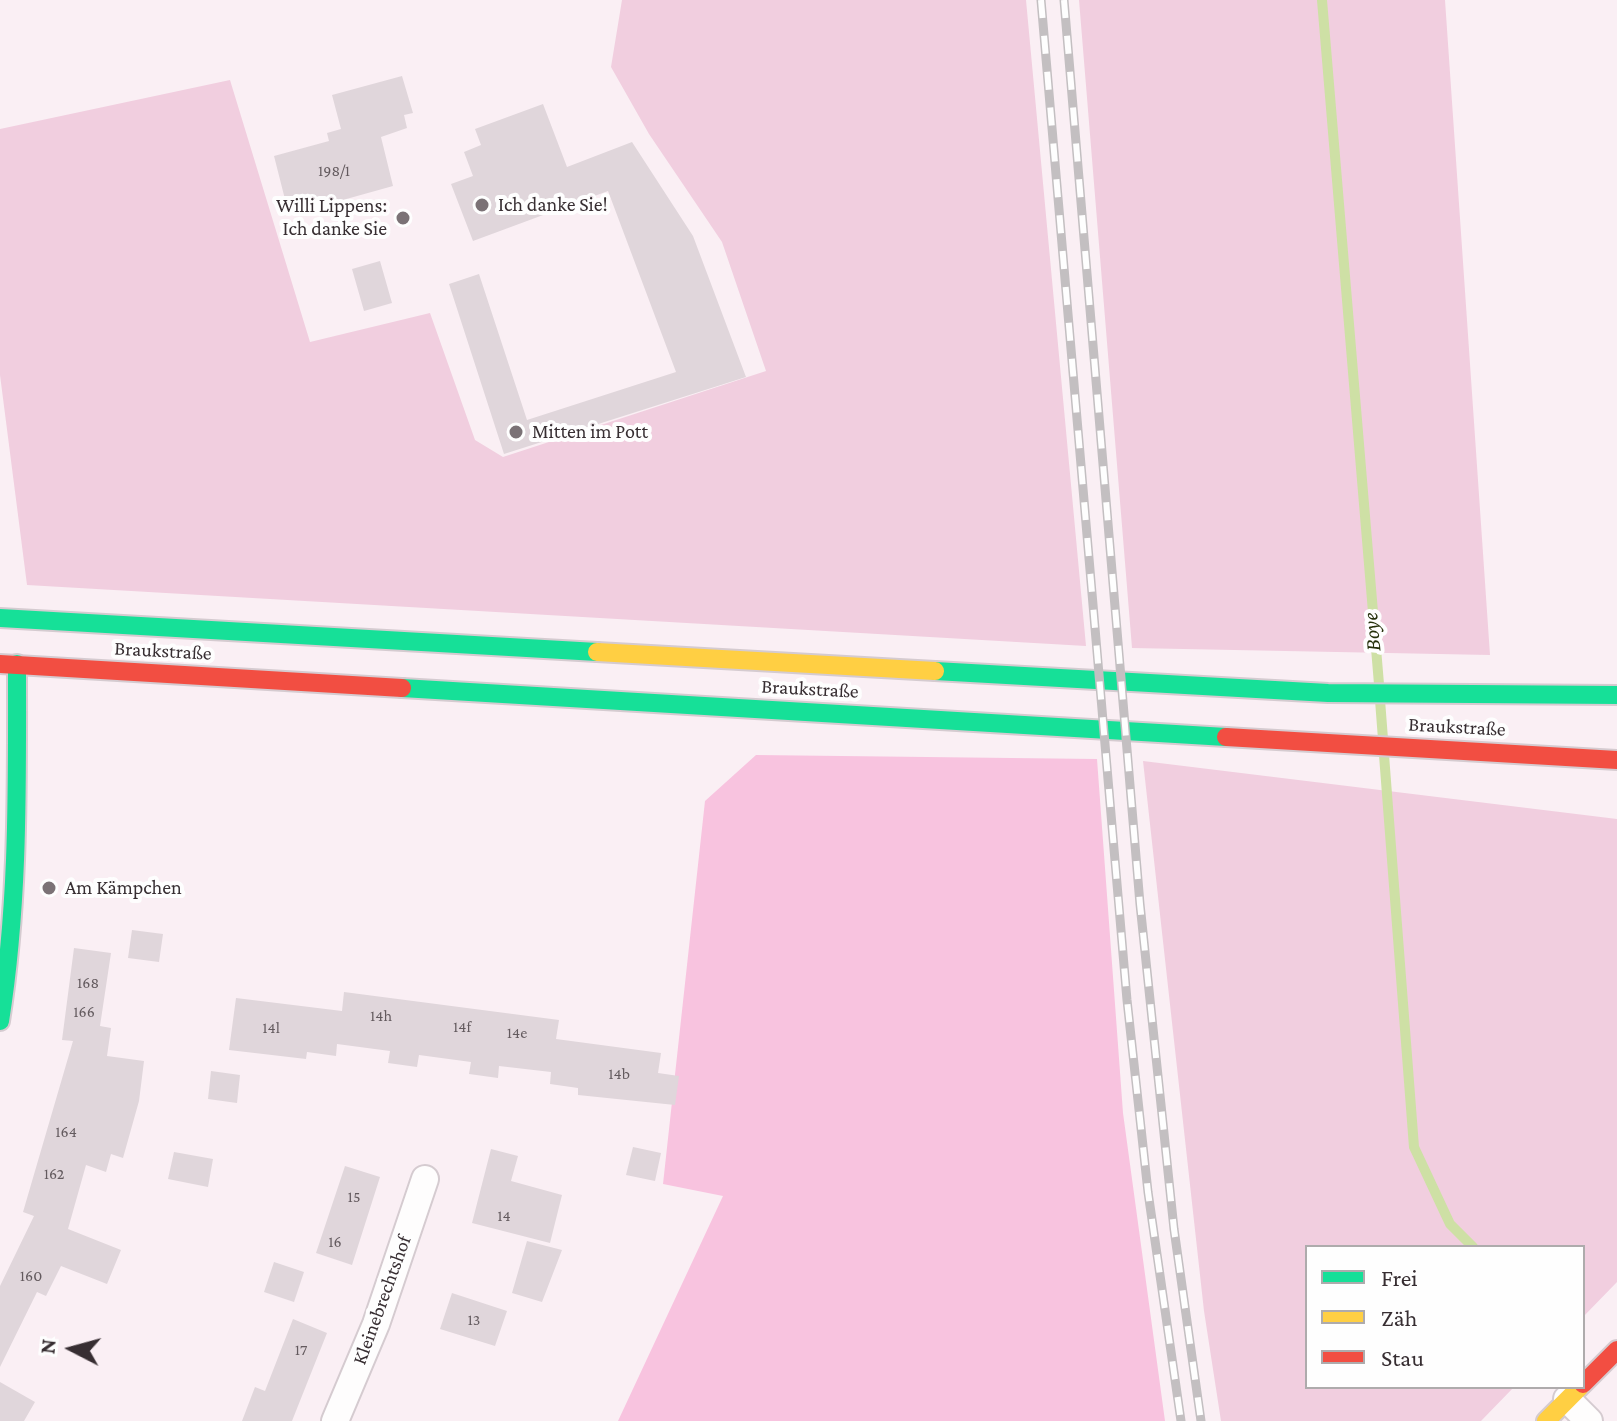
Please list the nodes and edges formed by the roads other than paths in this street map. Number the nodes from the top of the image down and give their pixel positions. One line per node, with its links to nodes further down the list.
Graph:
1 (0, 618): 3 (main road, Braukstraße)
2 (8, 664): 4 (main road, Braukstraße); 5 (main road)
3 (1617, 695)
4 (1617, 760)
5 (4, 966): 6 (main road)
6 (0, 1021)
7 (425, 1179): 11 (street, Kleinebrechtshof)
8 (1617, 1350): 9 (main road)
9 (1585, 1381)
10 (1576, 1390): 12 (main road); 13 (street)
11 (335, 1421)
12 (1546, 1421)
13 (1589, 1421)

